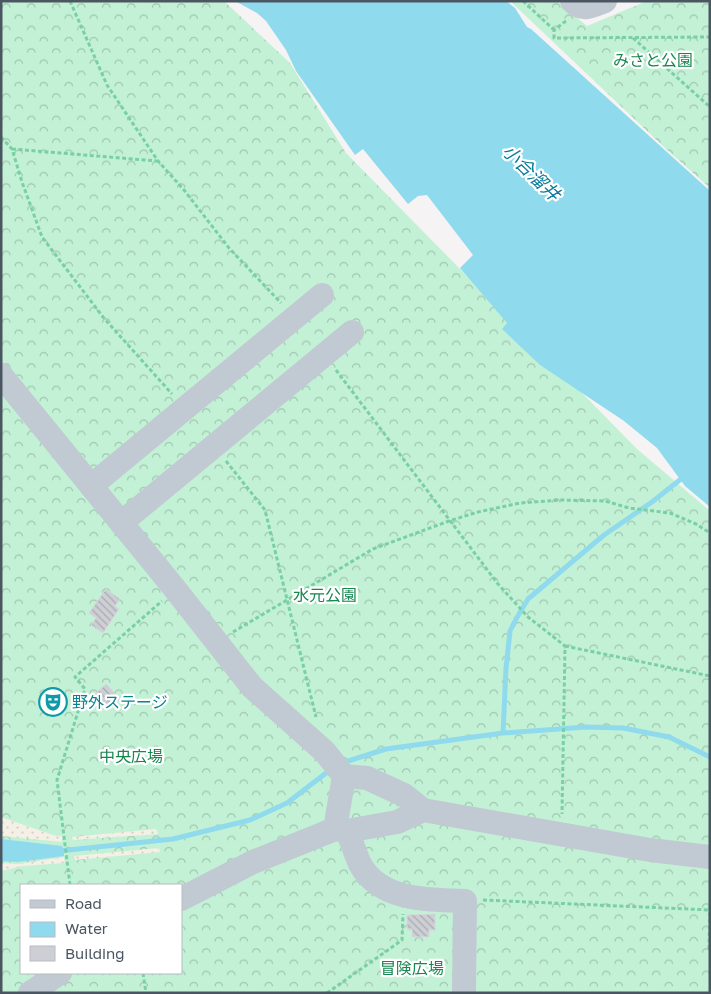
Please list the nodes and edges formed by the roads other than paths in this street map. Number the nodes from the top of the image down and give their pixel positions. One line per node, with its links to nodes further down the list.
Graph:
1 (322, 295): 4 (street)
2 (352, 332): 5 (street)
3 (1, 375): 4 (street)
4 (91, 486): 5 (street)
5 (121, 523): 6 (street)
6 (339, 769): 7 (street); 8 (street)
7 (423, 810): 8 (street); 9 (street)
8 (341, 830): 10 (street); 13 (street)
9 (710, 857)
10 (182, 898)
11 (58, 974): 12 (street)
12 (30, 993)
13 (464, 993)

